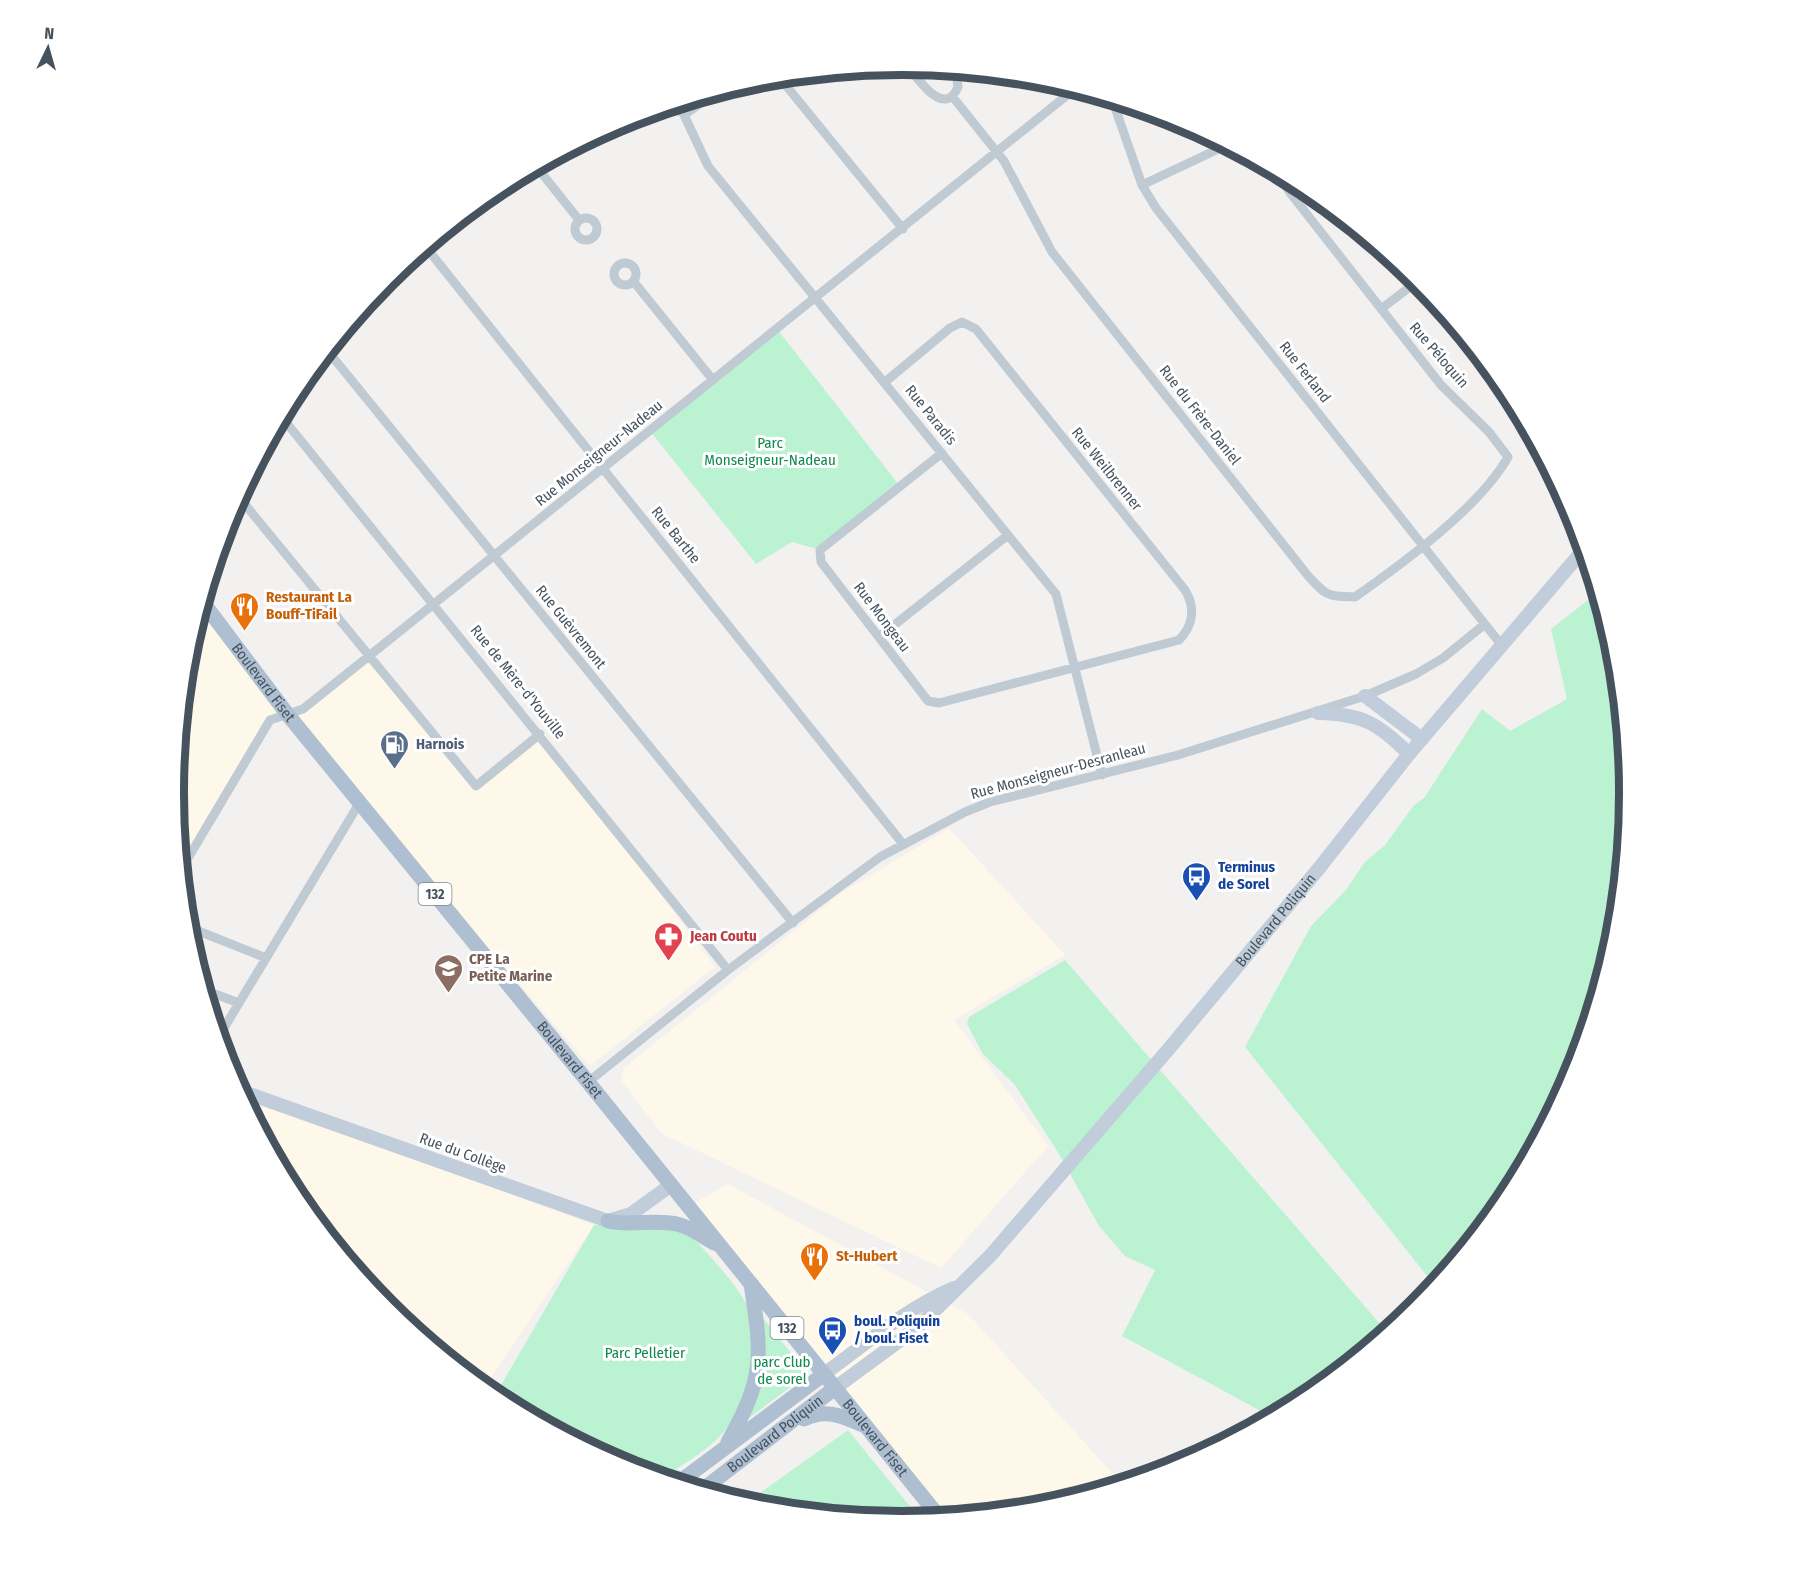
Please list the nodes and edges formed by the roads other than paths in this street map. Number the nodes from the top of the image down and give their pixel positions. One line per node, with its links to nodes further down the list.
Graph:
1 (916, 76): 5 (street)
2 (957, 78): 5 (street)
3 (786, 85): 16 (street)
4 (1068, 95): 11 (street, Rue Monseigneur-Nadeau)
5 (952, 96): 11 (street, Rue du Frère-Daniel)
6 (699, 104): 9 (street)
7 (1115, 108): 13 (street, Rue Ferland)
8 (680, 110): 9 (street, Rue Paradis)
9 (684, 115): 20 (street, Rue Paradis)
10 (1219, 149): 13 (street)
11 (997, 153): 16 (street, Rue Monseigneur-Nadeau); 30 (street, Rue du Frère-Daniel)
12 (541, 172): 15 (street)
13 (1142, 185): 30 (street, Rue Ferland)
14 (1290, 190): 21 (street, Rue Péloquin)
15 (579, 220)
16 (903, 229): 20 (street, Rue Monseigneur-Nadeau)
17 (430, 252): 27 (street, Rue Barthe)
18 (634, 282): 23 (street)
19 (1410, 287): 21 (street)
20 (816, 298): 23 (street, Rue Monseigneur-Nadeau); 24 (street, Rue Paradis)
21 (1381, 309): 30 (street, Rue Péloquin)
22 (332, 356): 31 (street, Rue Guèvremont)
23 (713, 380): 27 (street, Rue Monseigneur-Nadeau)
24 (885, 382): 26 (street, Rue Paradis); 39 (street, Rue Weilbrenner)
25 (287, 423): 33 (street, Rue de Mère-d'Youville)
26 (942, 453): 29 (street, Rue Paradis); 36 (street, Rue Mongeau)
27 (603, 468): 31 (street, Rue Monseigneur-Nadeau); 49 (street, Rue Barthe)
28 (245, 504): 38 (street)
29 (1008, 535): 36 (street); 39 (street, Rue Paradis)
30 (1422, 546): 35 (street, Rue Ferland)
31 (494, 556): 33 (street, Rue Monseigneur-Nadeau); 51 (street, Rue Guèvremont)
32 (1579, 556): 37 (street, Boulevard Poliquin)
33 (435, 603): 38 (street, Rue Monseigneur-Nadeau); 44 (street, Rue de Mère-d'Youville)
34 (208, 608): 42 (main road, Boulevard Fiset / 132)
35 (1485, 624): 37 (street, Rue Ferland); 40 (street, Rue Monseigneur-Desranleau)
36 (879, 637): 39 (street, Rue Mongeau)
37 (1503, 647): 45 (street, Boulevard Poliquin)
38 (369, 656): 42 (street, Rue Monseigneur-Nadeau); 44 (street)
39 (1076, 668): 47 (street, Rue Paradis)
40 (1365, 696): 41 (street, Rue Monseigneur-Desranleau); 43 (street); 45 (street)
41 (1318, 713): 43 (street); 47 (street, Rue Monseigneur-Desranleau)
42 (288, 715): 48 (main road, Boulevard Fiset / 132); 50 (street, Rue Monseigneur-Nadeau)
43 (1378, 725): 46 (street)
44 (540, 734): 54 (street, Rue de Mère-d'Youville)
45 (1422, 739): 46 (street, Boulevard Poliquin)
46 (1409, 754): 64 (street, Boulevard Poliquin)
47 (1102, 775): 49 (street, Rue Monseigneur-Desranleau)
48 (360, 802): 53 (street); 58 (main road, Boulevard Fiset / 132)
49 (903, 844): 51 (street, Rue Monseigneur-Desranleau)
50 (187, 860)
51 (793, 923): 54 (street, Rue Monseigneur-Desranleau)
52 (197, 930): 53 (street)
53 (266, 958): 56 (street)
54 (728, 970): 58 (street, Rue Monseigneur-Desranleau)
55 (212, 993): 56 (street)
56 (239, 1003): 57 (street)
57 (224, 1029)
58 (588, 1082): 60 (main road, Boulevard Fiset / 132)
59 (251, 1095): 61 (street, Rue du Collège)
60 (670, 1185): 61 (street); 62 (main road, Boulevard Fiset / 132)
61 (608, 1221): 62 (main road)
62 (723, 1248): 63 (main road, Boulevard Fiset / 132)
63 (750, 1281): 65 (main road, Boulevard Fiset / 132); 69 (main road)
64 (959, 1287): 65 (street, Boulevard Poliquin); 66 (street, Boulevard Poliquin)
65 (824, 1374): 66 (main road, Boulevard Fiset / 132); 69 (main road, Boulevard Poliquin)
66 (836, 1388): 67 (main road, Boulevard Fiset / 132); 68 (main road, Boulevard Poliquin)
67 (864, 1426): 68 (main road); 72 (main road, Boulevard Fiset / 132)
68 (777, 1433): 71 (main road, Boulevard Poliquin)
69 (725, 1447): 70 (main road, Boulevard Poliquin)
70 (685, 1477)
71 (709, 1485)
72 (933, 1510)

